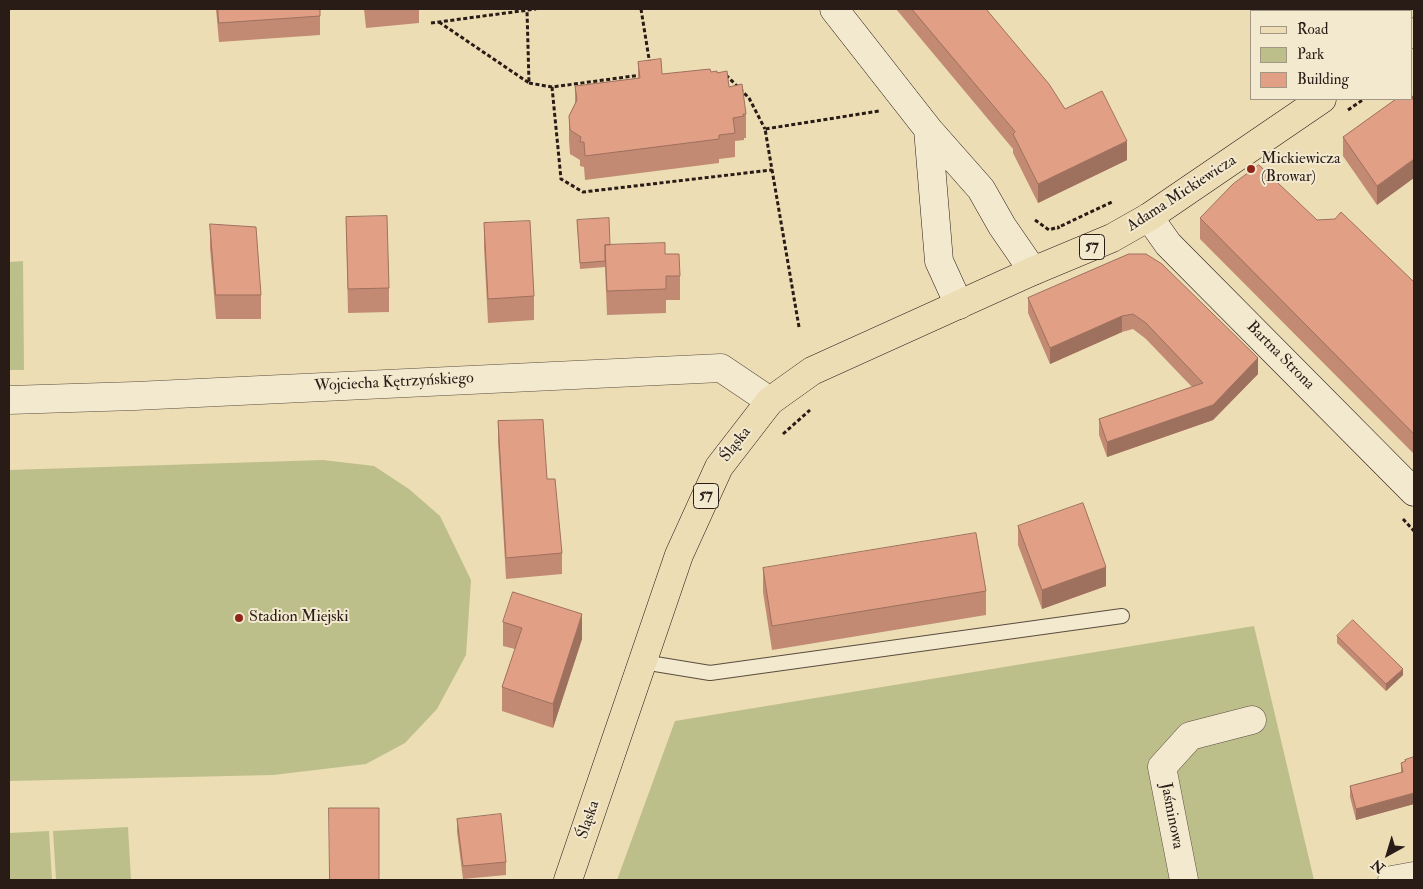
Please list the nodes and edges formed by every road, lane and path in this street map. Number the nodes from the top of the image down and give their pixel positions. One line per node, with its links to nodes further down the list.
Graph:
1 (536, 9): 4 (path)
2 (641, 9): 7 (path)
3 (834, 9): 15 (street)
4 (527, 10): 5 (path); 10 (path)
5 (439, 22): 6 (path); 10 (path)
6 (431, 23)
7 (652, 74)
8 (724, 74): 14 (path)
9 (642, 75): 11 (path)
10 (529, 82): 11 (path)
11 (552, 87): 16 (path)
12 (1321, 100): 17 (main road, Adama Mickiewicza / 57)
13 (887, 110): 14 (path)
14 (765, 129): 16 (path)
15 (928, 129): 18 (street); 19 (street)
16 (772, 170): 20 (path)
17 (1149, 217): 18 (main road, Adama Mickiewicza / 57); 25 (street, Bartna Strona)
18 (1033, 271): 19 (main road, Śląska / 57)
19 (959, 305): 22 (main road, Śląska / 57)
20 (799, 327)
21 (9, 400): 22 (street, Wojciecha Kętrzyńskiego)
22 (770, 402): 27 (main road, Śląska / 57)
23 (812, 408): 24 (path)
24 (780, 437)
25 (1414, 492)
26 (1122, 616): 27 (lane)
27 (642, 662): 30 (main road, Śląska / 57)
28 (1252, 720): 31 (street, Jaśminowa)
29 (1414, 876): 32 (street)
30 (568, 880)
31 (1184, 880)
32 (1392, 880)

